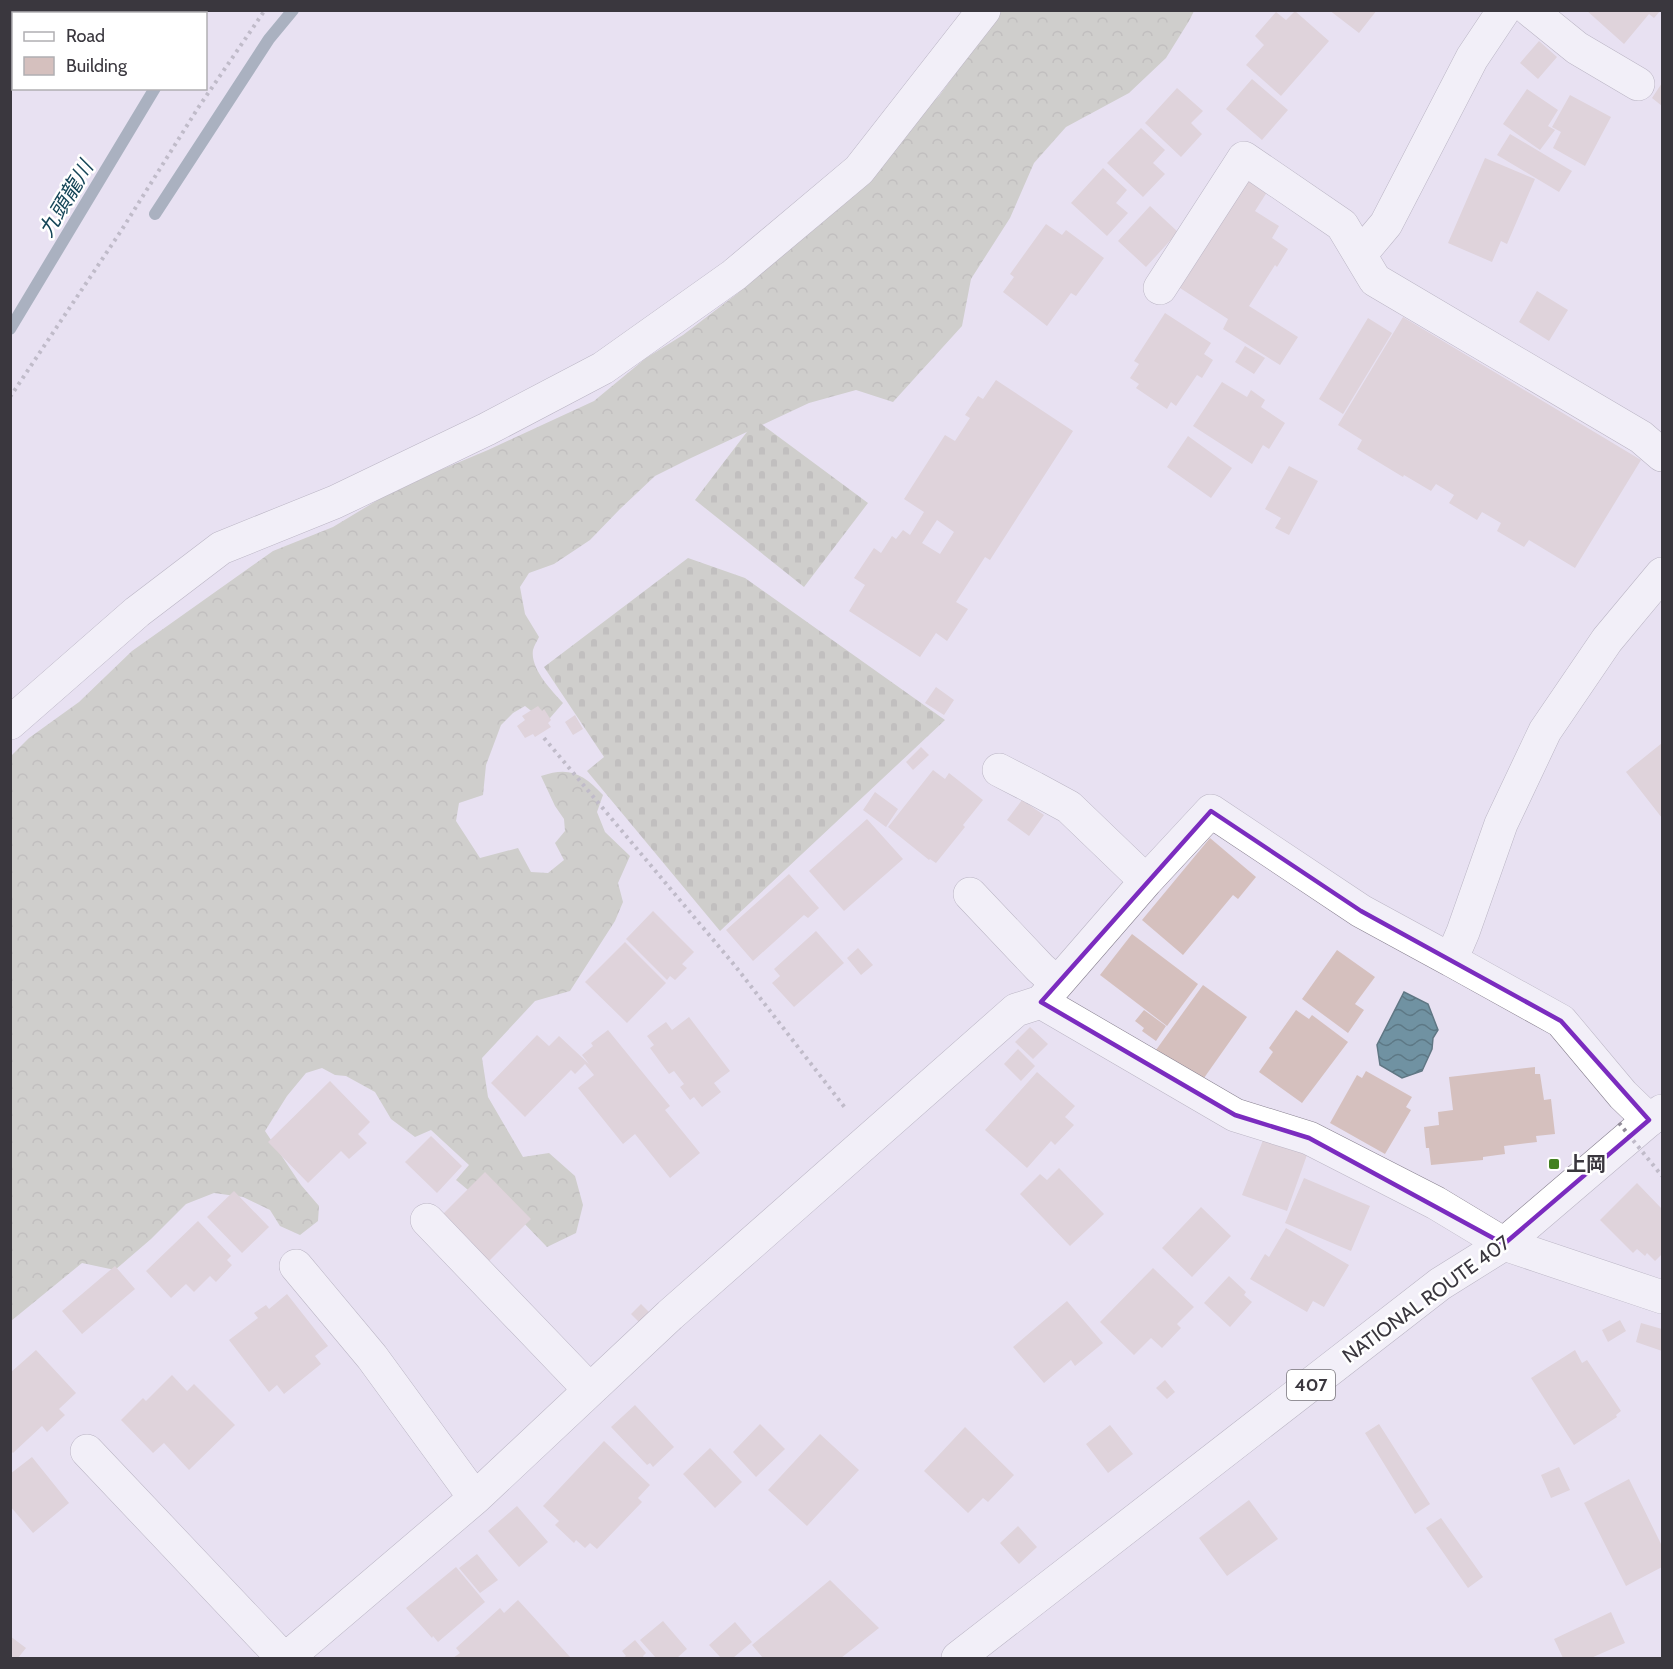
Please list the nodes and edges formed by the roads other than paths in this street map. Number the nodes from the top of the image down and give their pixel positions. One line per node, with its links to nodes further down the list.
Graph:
1 (984, 10): 9 (main road)
2 (1504, 10): 5 (main road)
3 (1530, 10): 4 (main road)
4 (1638, 84)
5 (1360, 255): 6 (main road); 7 (main road)
6 (1160, 288)
7 (1662, 455)
8 (1662, 574): 13 (main road)
9 (10, 723)
10 (999, 770): 11 (main road)
11 (1146, 881): 13 (main road); 14 (main road)
12 (970, 894): 14 (main road)
13 (1451, 960): 15 (main road)
14 (1049, 992): 17 (main road); 20 (main road)
15 (1643, 1118): 17 (main road, NATIONAL ROUTE 407 / 407)
16 (427, 1220): 20 (main road)
17 (1504, 1244): 19 (main road); 24 (main road, NATIONAL ROUTE 407 / 407)
18 (296, 1266): 22 (main road)
19 (1662, 1297)
20 (590, 1390): 22 (main road)
21 (87, 1451): 23 (main road)
22 (475, 1498): 23 (main road)
23 (285, 1659)
24 (958, 1659)

